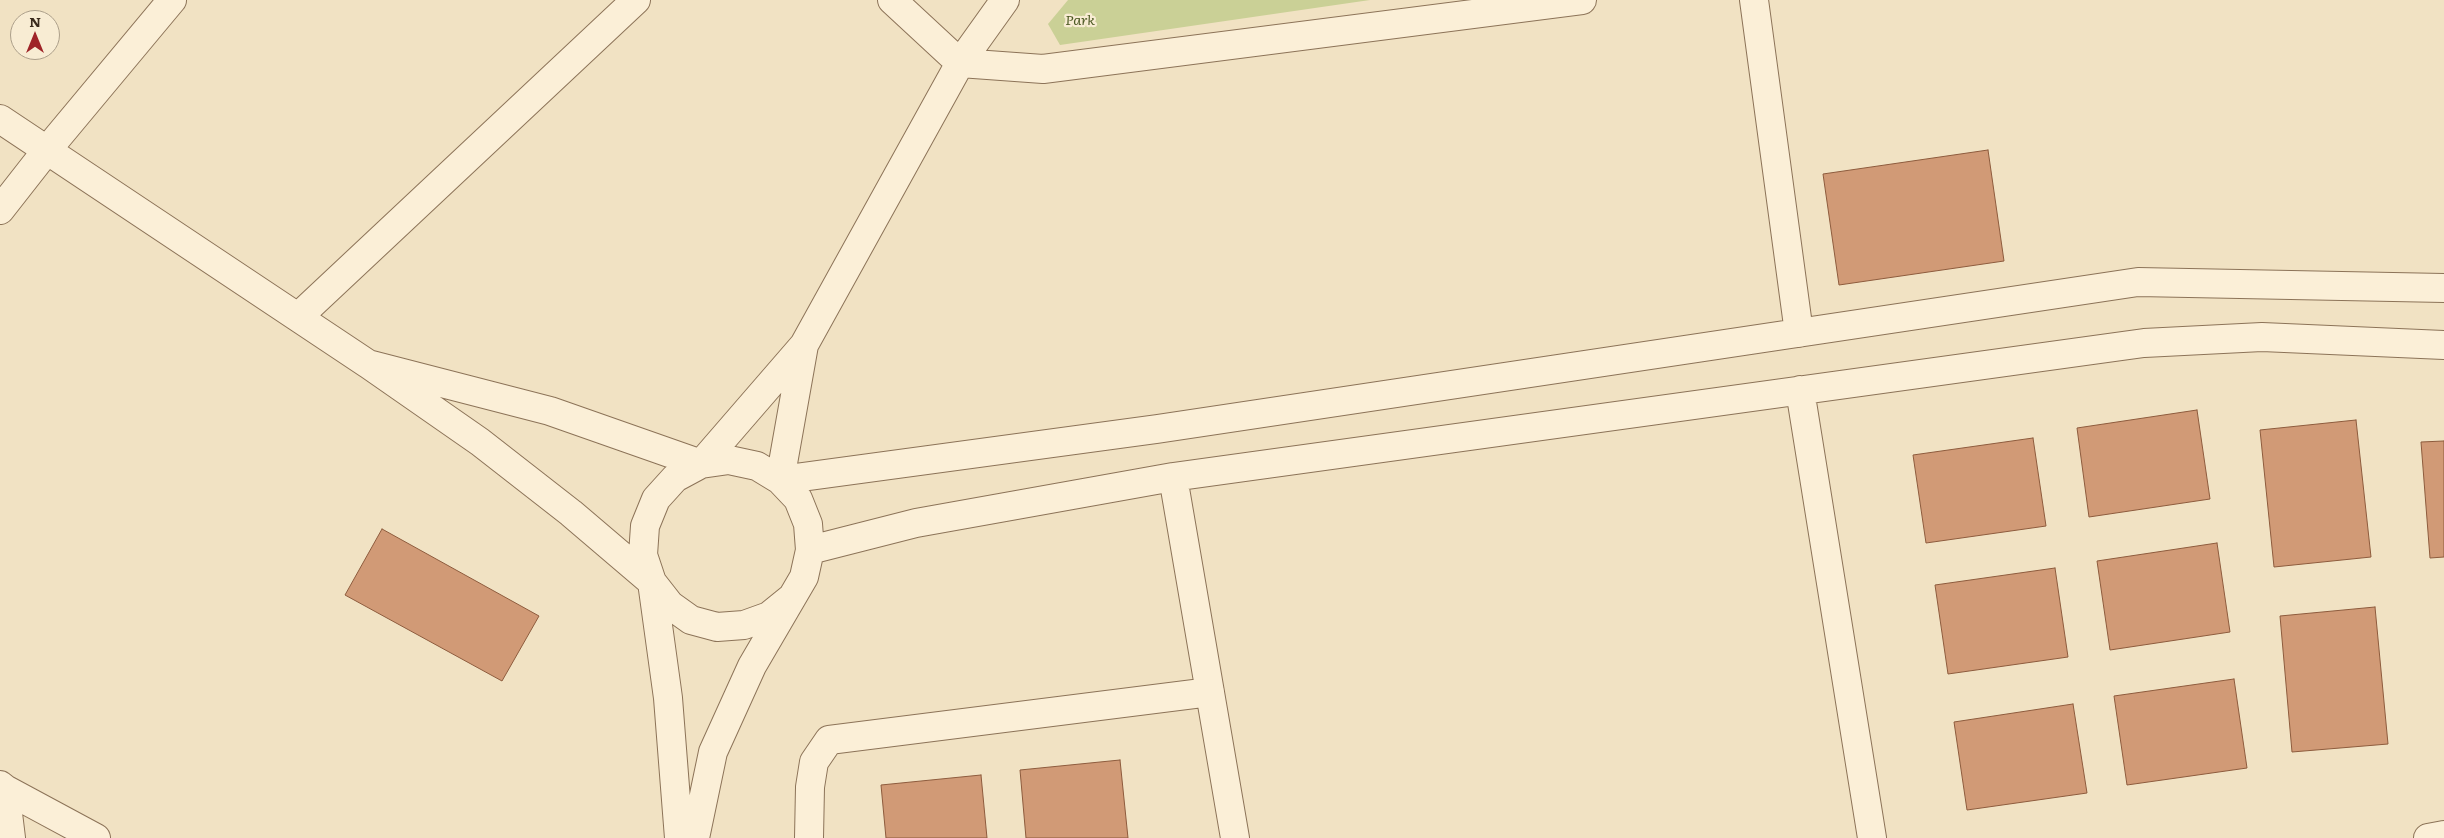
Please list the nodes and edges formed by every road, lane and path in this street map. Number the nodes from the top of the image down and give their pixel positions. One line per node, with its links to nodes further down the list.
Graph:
1 (172, 0): 9 (street)
2 (636, 0): 12 (street)
3 (892, 0): 7 (street)
4 (1005, 0): 7 (street)
5 (1582, 0): 7 (street)
6 (1754, 0): 13 (street)
7 (960, 63): 14 (street)
8 (0, 119): 9 (street)
9 (47, 150): 10 (street); 12 (street)
10 (0, 210)
11 (2444, 288): 13 (street)
12 (298, 317): 16 (street)
13 (1799, 333): 20 (street)
14 (804, 344): 18 (street); 20 (street)
15 (2444, 345): 17 (street)
16 (368, 364): 18 (street); 22 (street)
17 (1800, 390): 19 (street); 33 (street)
18 (700, 464): 20 (street); 22 (street)
19 (1173, 478): 21 (street); 24 (street)
20 (780, 480): 21 (street)
21 (810, 550): 23 (street)
22 (652, 582): 23 (street); 29 (street)
23 (790, 599): 30 (street)
24 (1210, 692): 31 (street); 32 (street)
25 (3, 787): 27 (street); 28 (street)
26 (2444, 835): 34 (street)
27 (11, 838)
28 (96, 838)
29 (680, 838)
30 (695, 838)
31 (809, 838)
32 (1235, 838)
33 (1872, 838)
34 (2428, 838)

